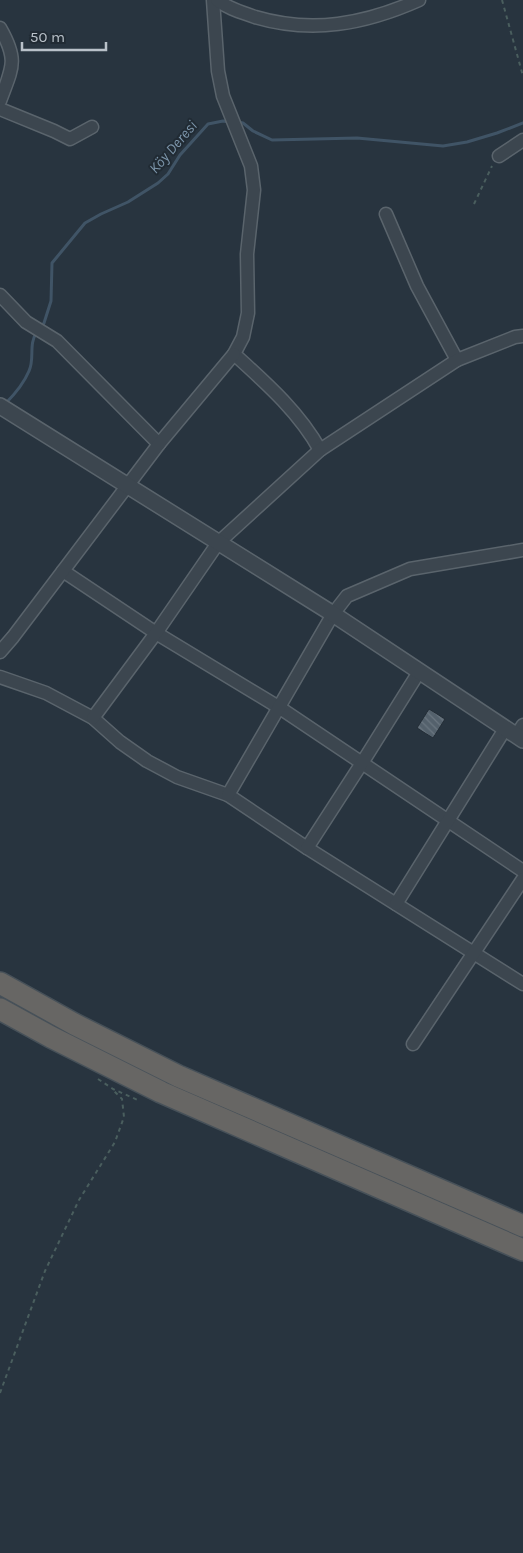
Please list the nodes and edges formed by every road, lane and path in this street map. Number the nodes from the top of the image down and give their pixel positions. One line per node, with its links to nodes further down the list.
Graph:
1 (215, 0): 2 (street); 15 (street)
2 (419, 0)
3 (502, 0): 5 (path)
4 (0, 28): 6 (street)
5 (523, 76)
6 (0, 101)
7 (0, 109): 8 (street)
8 (92, 127)
9 (523, 140): 10 (street)
10 (499, 156): 11 (path)
11 (474, 204)
12 (386, 214): 16 (street)
13 (0, 296): 18 (street)
14 (523, 336): 16 (street)
15 (234, 354): 18 (street); 19 (street)
16 (457, 360): 19 (street)
17 (0, 406): 20 (street)
18 (159, 444): 20 (street)
19 (320, 450): 21 (street)
20 (127, 486): 21 (street); 23 (street)
21 (218, 543): 24 (street); 25 (street)
22 (523, 550): 24 (street)
23 (63, 571): 25 (street); 26 (street)
24 (333, 614): 27 (street); 29 (street)
25 (156, 632): 29 (street); 30 (street)
26 (0, 652)
27 (419, 672): 31 (street); 32 (street)
28 (0, 677): 30 (street)
29 (280, 708): 32 (street); 33 (street)
30 (93, 718): 33 (street)
31 (517, 732): 34 (street)
32 (362, 763): 34 (street); 35 (street)
33 (228, 795): 35 (street)
34 (448, 821): 36 (street); 38 (street)
35 (306, 848): 38 (street)
36 (523, 871)
37 (523, 879): 39 (street)
38 (396, 904): 39 (street)
39 (474, 953): 41 (street); 43 (street)
40 (0, 983): 45 (highway)
41 (523, 984)
42 (0, 1009): 46 (highway)
43 (413, 1044)
44 (113, 1089): 47 (path)
45 (523, 1226)
46 (523, 1250)
47 (0, 1393)

